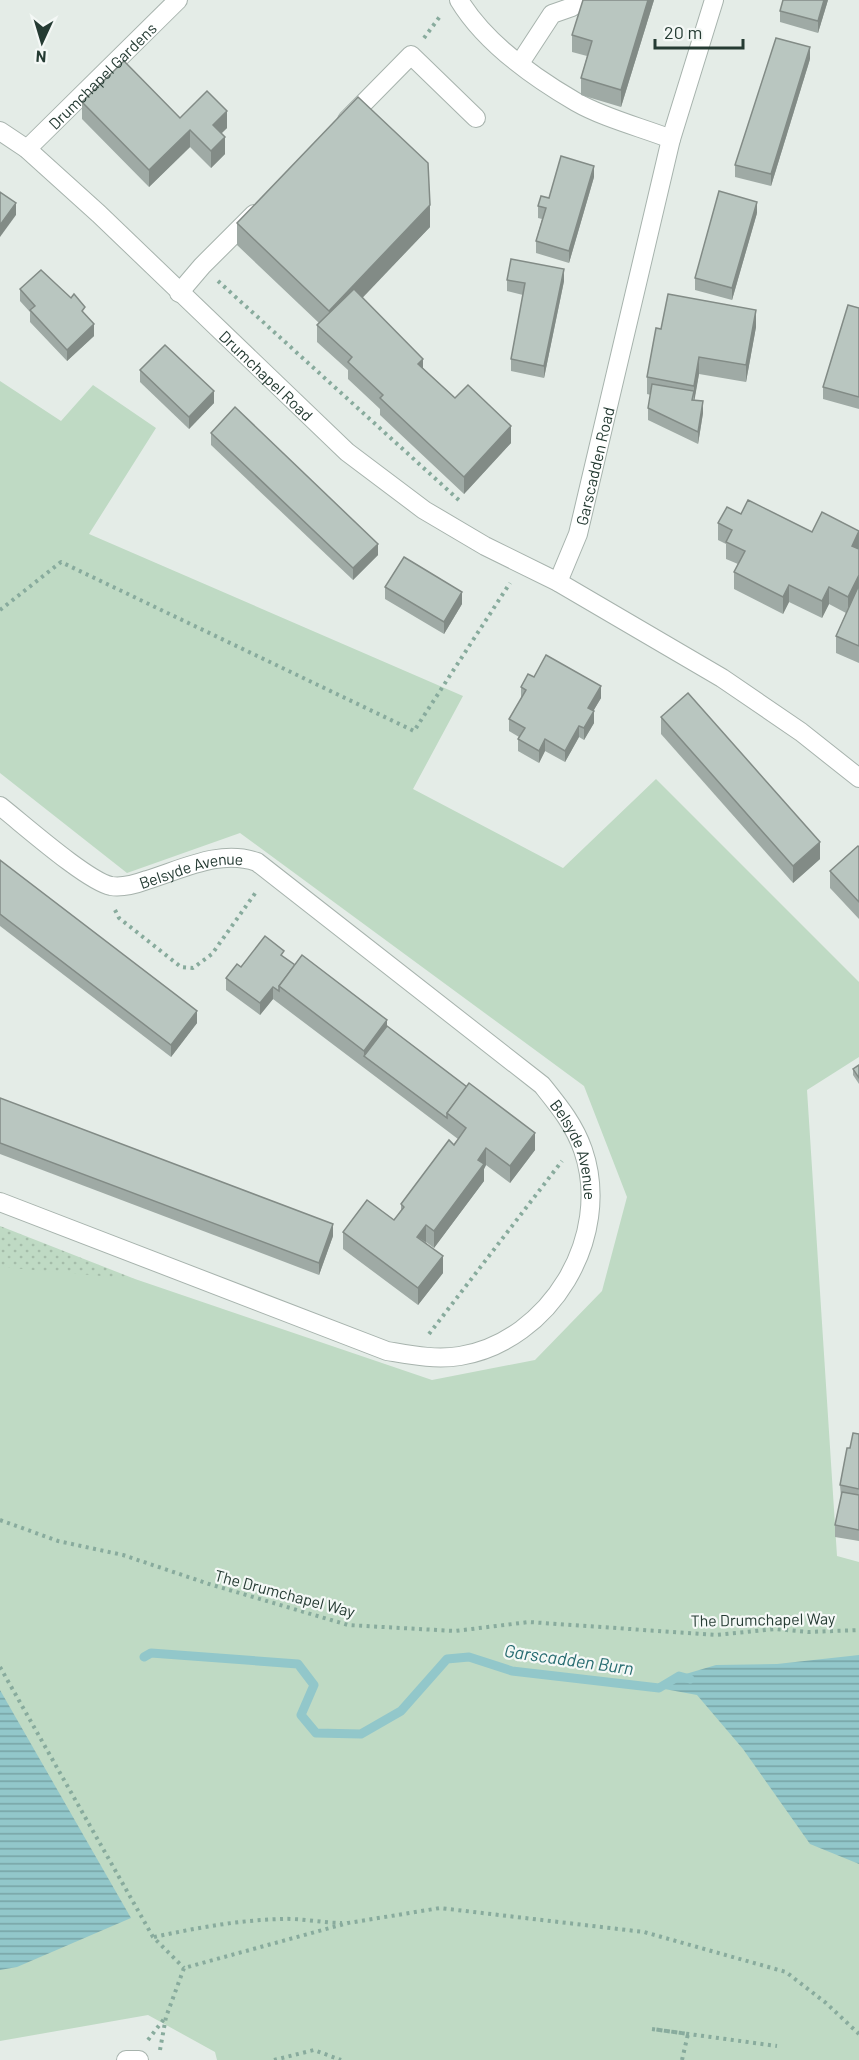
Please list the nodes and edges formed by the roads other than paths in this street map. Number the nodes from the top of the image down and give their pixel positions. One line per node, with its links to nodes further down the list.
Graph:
1 (178, 0): 10 (street, Drumchapel Gardens)
2 (578, 0): 5 (street)
3 (714, 0): 9 (street, Garscadden Road)
4 (452, 5): 5 (street)
5 (520, 63): 9 (street)
6 (476, 118): 8 (street)
7 (0, 131): 10 (street, Drumchapel Road)
8 (336, 131)
9 (670, 139): 13 (street, Garscadden Road)
10 (27, 149): 12 (street, Drumchapel Road)
11 (269, 199): 12 (street)
12 (179, 294): 13 (street, Drumchapel Road)
13 (558, 582): 14 (street)
14 (859, 778)
15 (0, 806): 16 (street, Belsyde Avenue)
16 (0, 1202)
17 (126, 2060): 18 (street)
18 (139, 2060)

